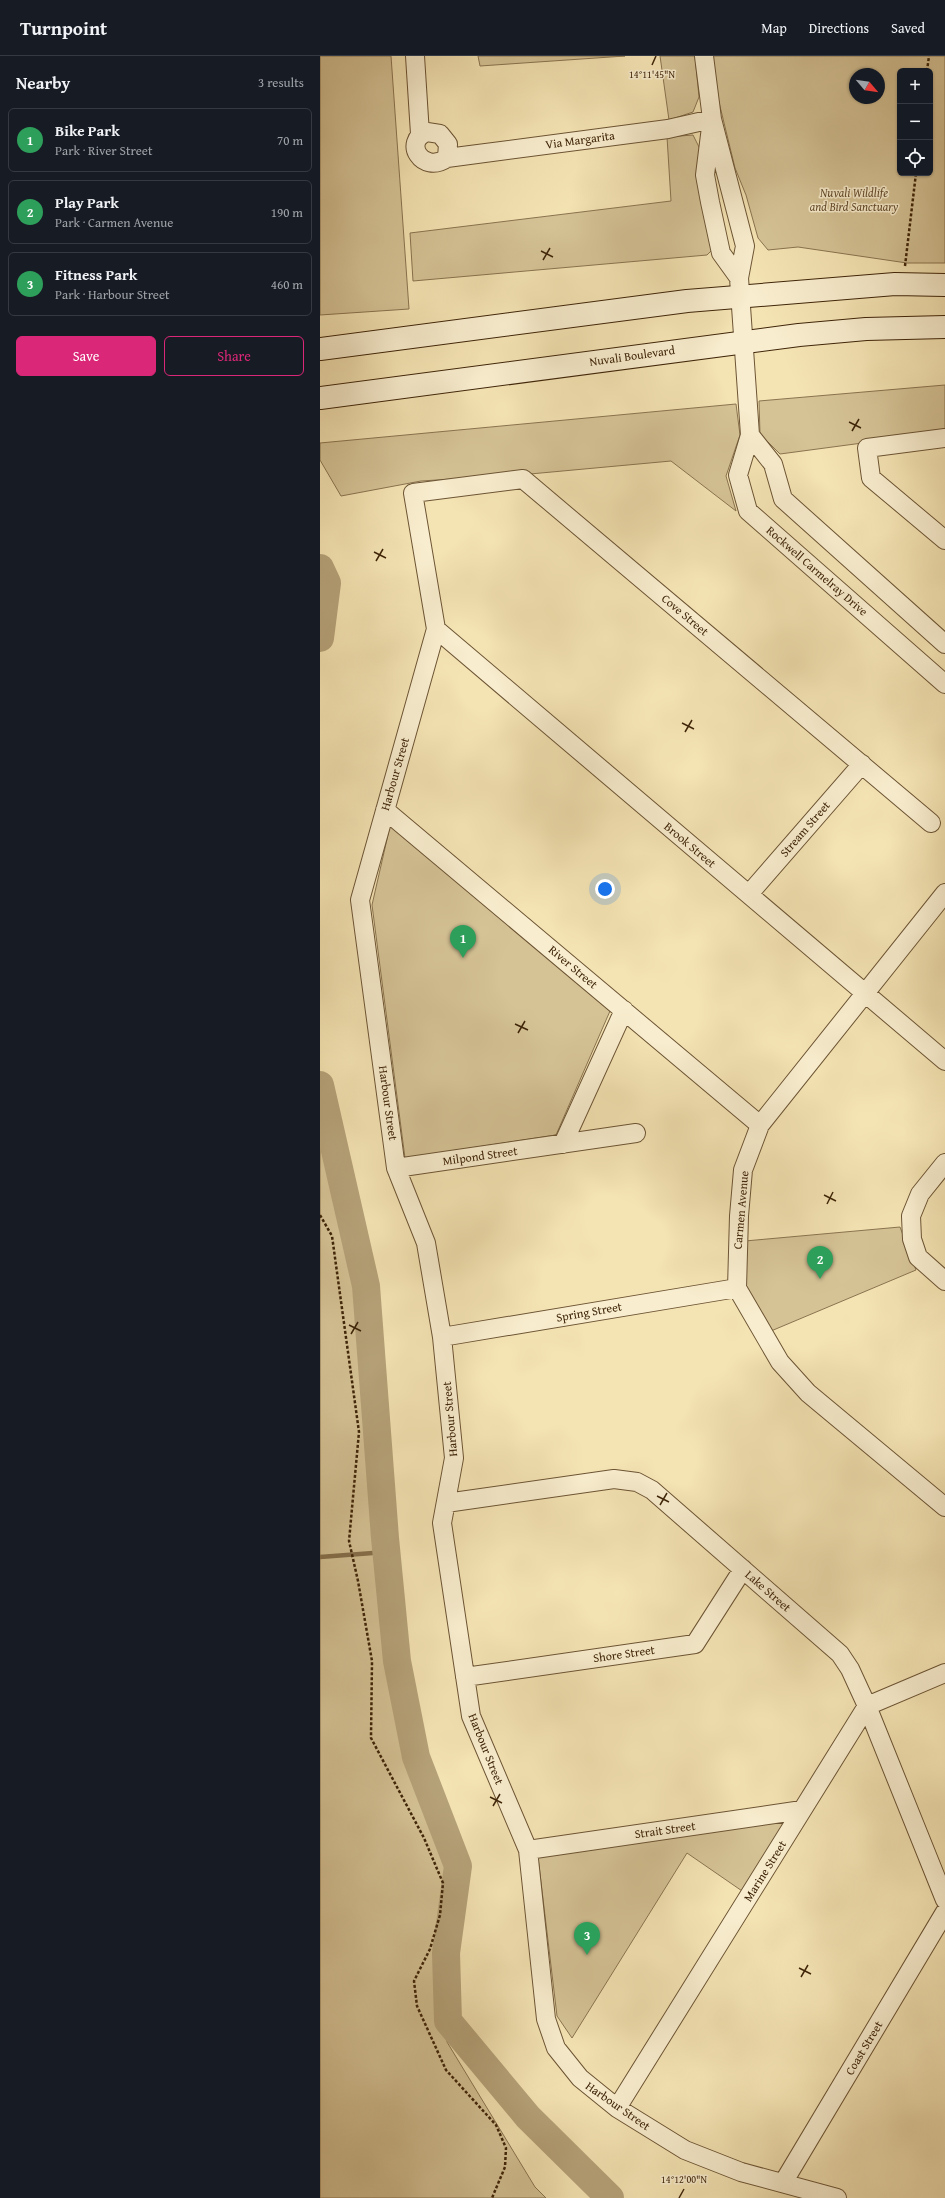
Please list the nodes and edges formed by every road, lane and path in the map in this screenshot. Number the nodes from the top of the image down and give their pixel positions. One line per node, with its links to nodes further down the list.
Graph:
1 (415, 56): 6 (street)
2 (704, 56): 5 (street)
3 (929, 56): 4 (path)
4 (927, 68)
5 (712, 119): 7 (street, Via Margarita); 11 (street, Rockwell Carmelray Drive); 11 (street)
6 (420, 134): 7 (street); 7 (street)
7 (447, 158)
8 (916, 176): 9 (path)
9 (895, 284): 10 (street); 11 (street)
10 (945, 285)
11 (740, 287): 13 (street, Rockwell Carmelray Drive); 14 (street)
12 (945, 327): 13 (street, Nuvali Boulevard)
13 (743, 341): 15 (street, Nuvali Boulevard); 16 (street, Rockwell Carmelray Drive)
14 (320, 349)
15 (320, 398)
16 (750, 435): 21 (street); 22 (street, Rockwell Carmelray Drive)
17 (945, 438): 19 (street)
18 (413, 493): 20 (street, Harbour Street); 23 (street, Cove Street)
19 (945, 540)
20 (436, 629): 24 (street, Harbour Street); 27 (street, Brook Street)
21 (945, 644)
22 (945, 684)
23 (862, 764): 25 (street, Cove Street); 27 (street, Stream Street)
24 (385, 810): 29 (street, River Street); 35 (street, Harbour Street)
25 (932, 823)
26 (945, 893): 28 (street, Carmen Avenue)
27 (749, 894): 28 (street, Brook Street)
28 (865, 992): 30 (street, Brook Street); 31 (street, Carmen Avenue)
29 (624, 1010): 31 (street, River Street); 33 (street)
30 (945, 1061)
31 (760, 1125): 38 (street, Carmen Avenue)
32 (636, 1133): 33 (street, Milpond Street)
33 (563, 1144): 35 (street, Milpond Street)
34 (945, 1163): 37 (street)
35 (396, 1168): 39 (street, Harbour Street)
36 (320, 1216): 52 (path)
37 (945, 1281)
38 (736, 1288): 39 (street, Spring Street); 41 (street)
39 (442, 1337): 40 (street, Harbour Street)
40 (446, 1503): 42 (street, Lake Street); 44 (street, Harbour Street)
41 (945, 1507)
42 (743, 1569): 44 (street, Shore Street); 45 (street, Lake Street)
43 (945, 1673): 45 (street)
44 (465, 1677): 47 (street, Harbour Street)
45 (867, 1706): 46 (street, Marine Street); 48 (street, Lake Street)
46 (802, 1810): 47 (street, Strait Street); 50 (street, Marine Street)
47 (528, 1850): 50 (street, Harbour Street)
48 (945, 1900)
49 (945, 1912): 51 (street, Coast Street)
50 (617, 2108): 51 (street, Harbour Street)
51 (783, 2183): 53 (street, Harbour Street)
52 (492, 2198)
53 (837, 2198)

